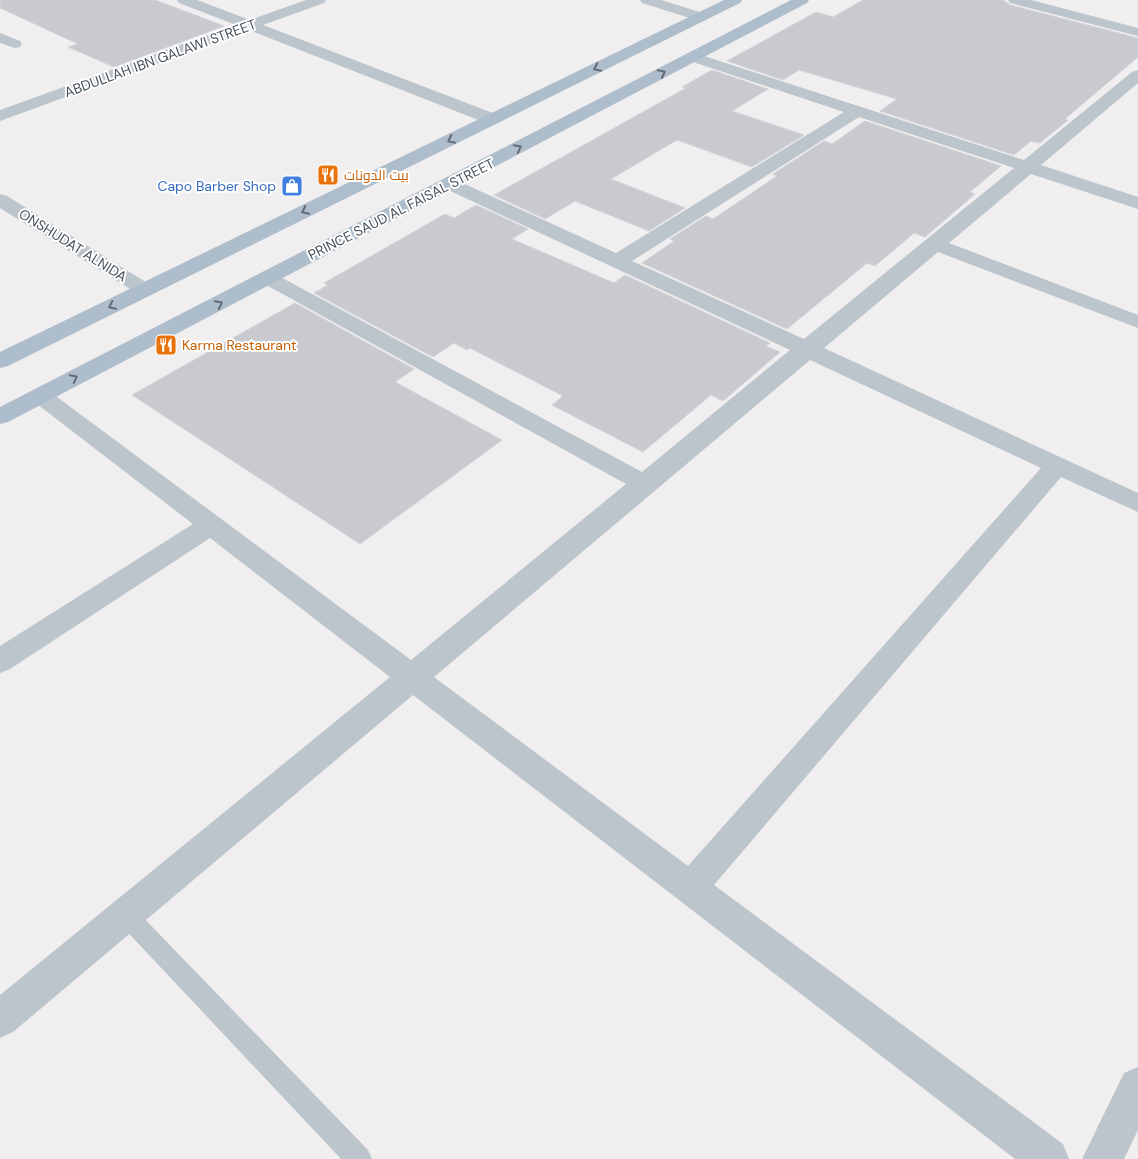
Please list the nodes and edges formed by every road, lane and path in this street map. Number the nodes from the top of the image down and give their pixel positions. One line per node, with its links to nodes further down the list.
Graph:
1 (184, 0): 8 (street)
2 (319, 0): 8 (street, ABDULLAH IBN GALAWI STREET)
3 (646, 0): 7 (street)
4 (735, 0): 7 (main road)
5 (802, 0): 12 (main road, PRINCE SAUD AL FAISAL STREET)
6 (1015, 0): 9 (street)
7 (700, 17): 16 (main road, one-way to 16)
8 (250, 25): 15 (street, ABDULLAH IBN GALAWI STREET); 16 (street)
9 (1138, 32)
10 (0, 36): 11 (street)
11 (15, 44)
12 (692, 57): 14 (street); 18 (main road, PRINCE SAUD AL FAISAL STREET, one-way to 12)
13 (1138, 75): 17 (street)
14 (858, 111): 17 (street); 22 (street)
15 (0, 116)
16 (492, 120): 24 (main road, one-way to 24)
17 (1028, 166): 20 (street); 21 (street)
18 (450, 184): 22 (street); 23 (main road, PRINCE SAUD AL FAISAL STREET)
19 (0, 200): 24 (street, ONSHUDAT ALNIDA)
20 (1138, 203)
21 (934, 244): 25 (street); 26 (street)
22 (616, 262): 26 (street)
23 (268, 278): 28 (main road, PRINCE SAUD AL FAISAL STREET, one-way to 23); 31 (street)
24 (145, 290): 27 (main road, one-way to 27)
25 (1138, 322)
26 (807, 350): 30 (street); 31 (street)
27 (0, 361)
28 (41, 396): 29 (main road, PRINCE SAUD AL FAISAL STREET); 33 (street)
29 (0, 417)
30 (1057, 466): 32 (street); 36 (street)
31 (645, 484): 35 (street)
32 (1138, 503)
33 (211, 525): 34 (street); 35 (street)
34 (0, 661)
35 (412, 677): 36 (street); 37 (street)
36 (690, 888): 41 (street)
37 (126, 915): 38 (street); 40 (lane)
38 (0, 1019)
39 (1138, 1087): 42 (street)
40 (359, 1159)
41 (1048, 1159)
42 (1103, 1159)

